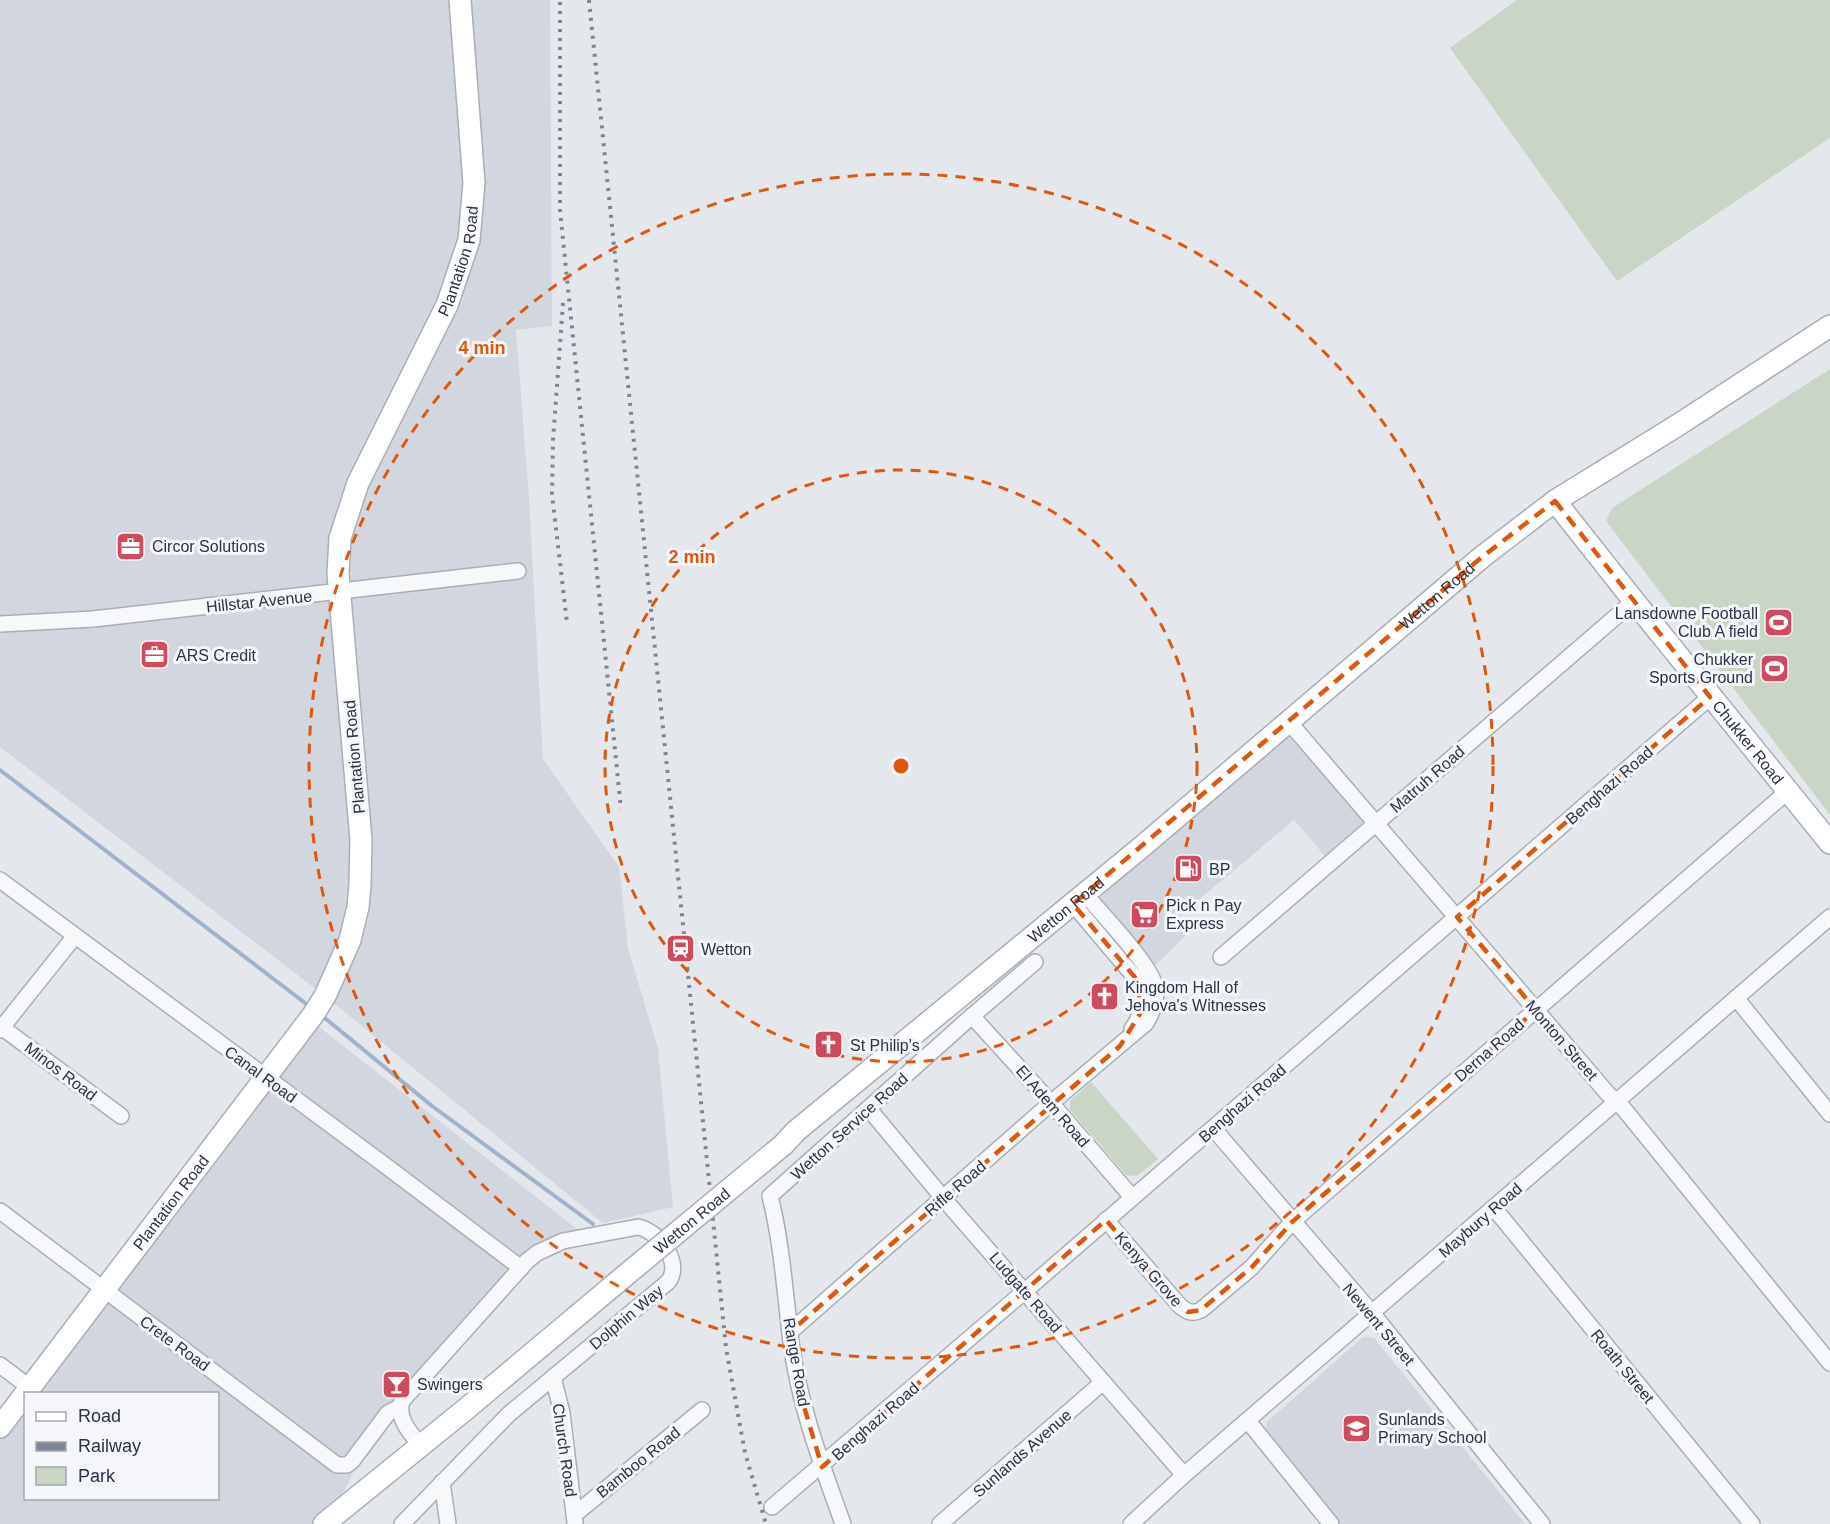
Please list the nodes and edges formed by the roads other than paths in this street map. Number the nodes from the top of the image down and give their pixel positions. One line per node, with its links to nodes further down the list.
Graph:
1 (460, 0): 5 (street, Plantation Road)
2 (1830, 326): 3 (street, Wetton Road)
3 (1555, 501): 6 (street, Chukker Road); 9 (street, Wetton Road)
4 (518, 572): 5 (street, Hillstar Avenue)
5 (340, 592): 7 (street, Hillstar Avenue); 24 (street, Plantation Road)
6 (1634, 601): 8 (street, Chukker Road); 11 (street, Matruh Road)
7 (0, 624)
8 (1710, 697): 10 (street, Chukker Road); 15 (street, Benghazi Road)
9 (1289, 722): 11 (street, Monton Street); 14 (street, Wetton Road)
10 (1788, 791): 12 (street, Chukker Road); 21 (street, Derna Road)
11 (1376, 823): 15 (street, Monton Street); 18 (street, Matruh Road)
12 (1830, 843)
13 (0, 880): 17 (street, Canal Road)
14 (1079, 899): 26 (street, Rifle Road); 55 (street, Wetton Road, bridge)
15 (1456, 917): 21 (street, Monton Street); 30 (street, Benghazi Road)
16 (1830, 917): 20 (street, Maybury Road)
17 (75, 936): 23 (street); 24 (street, Canal Road)
18 (1221, 957)
19 (1035, 962): 22 (street, Wetton Service Road)
20 (1736, 998): 25 (street, Maybury Road); 28 (street)
21 (1536, 1010): 25 (street, Monton Street); 37 (street, Derna Road)
22 (972, 1016): 26 (street, El Adem Road); 27 (street, Wetton Service Road)
23 (1, 1028): 29 (street, Minos Road)
24 (265, 1077): 38 (street, Canal Road); 39 (street, Plantation Road)
25 (1616, 1102): 34 (street, Maybury Road); 44 (street, Monton Street)
26 (1052, 1103): 32 (street, El Adem Road); 33 (street, Rifle Road)
27 (868, 1109): 31 (street, Wetton Service Road); 33 (street, Ludgate Road)
28 (1830, 1114)
29 (121, 1116)
30 (1213, 1128): 32 (street, Benghazi Road); 37 (street, Newent Street)
31 (770, 1196): 43 (street, Range Road)
32 (1132, 1197): 36 (street, Benghazi Road)
33 (943, 1198): 40 (street, Ludgate Road); 43 (street, Rifle Road)
34 (1494, 1208): 42 (street, Maybury Road); 69 (street, Roath Street)
35 (0, 1210): 39 (street, Crete Road)
36 (1106, 1220): 40 (street, Benghazi Road); 41 (street, Kenya Grove)
37 (1292, 1222): 41 (street, Derna Road); 42 (street, Newent Street)
38 (521, 1268): 46 (street, Dolphin Way); 51 (street, Dolphin Way)
39 (104, 1289): 48 (street, Plantation Road); 51 (street, Crete Road)
40 (1025, 1291): 47 (street, Ludgate Road); 56 (street, Benghazi Road)
41 (1194, 1312)
42 (1372, 1313): 53 (street, Maybury Road); 68 (street, Newent Street)
43 (791, 1331): 56 (street, Range Road)
44 (1830, 1363)
45 (0, 1365): 48 (street)
46 (553, 1377): 58 (street, Dolphin Way); 60 (street, Church Road)
47 (1104, 1382): 57 (street, Ludgate Road); 65 (street, Sunlands Avenue)
48 (29, 1387): 49 (street, Plantation Road)
49 (25, 1392)
50 (24, 1394): 54 (street, Plantation Road)
51 (400, 1407): 55 (street)
52 (702, 1410): 60 (street, Bamboo Road)
53 (1248, 1421): 57 (street, Maybury Road); 67 (street)
54 (0, 1427)
55 (422, 1446): 61 (street, Wetton Road)
56 (822, 1467): 59 (street, Benghazi Road); 64 (street, Range Road)
57 (1184, 1475): 66 (street, Maybury Road)
58 (442, 1482): 62 (street, Dolphin Way); 63 (street)
59 (772, 1507)
60 (574, 1519)
61 (330, 1522)
62 (402, 1524)
63 (448, 1524)
64 (843, 1524)
65 (940, 1524)
66 (1131, 1524)
67 (1331, 1524)
68 (1542, 1524)
69 (1752, 1524)

